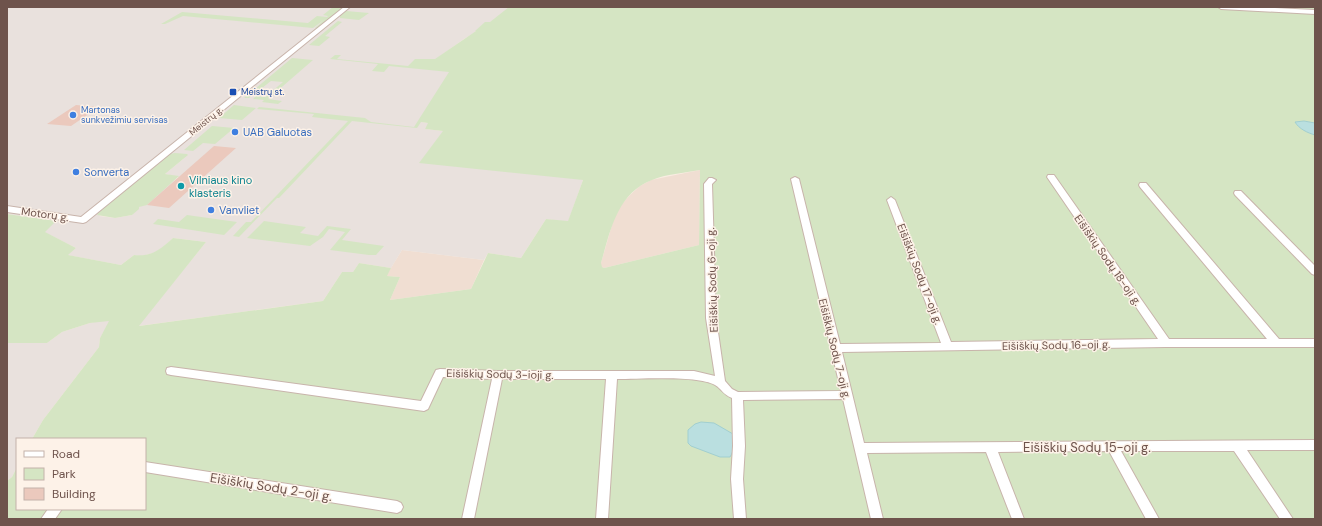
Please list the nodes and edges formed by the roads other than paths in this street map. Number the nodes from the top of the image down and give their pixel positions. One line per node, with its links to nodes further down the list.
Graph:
1 (347, 7): 11 (street, Meistrų g.)
2 (1221, 7): 3 (street)
3 (1315, 12)
4 (1050, 177): 13 (street, Eišiškių Sodų 18-oji g.)
5 (795, 179): 17 (street, Eišiškių Sodų 7-oji g.)
6 (712, 180): 21 (street, Eišiškių Sodų 6-oji g.)
7 (1143, 185): 15 (street)
8 (1238, 194): 12 (street)
9 (891, 200): 16 (street, Eišiškių Sodų 17-oji g.)
10 (7, 209): 11 (street, Motorų g.)
11 (84, 220)
12 (1315, 272)
13 (1166, 343): 15 (street, Eišiškių Sodų 16-oji g.); 16 (street, Eišiškių Sodų 16-oji g.)
14 (1315, 343): 15 (street, Eišiškių Sodų 16-oji g.)
15 (1276, 344)
16 (948, 347): 17 (street, Eišiškių Sodų 16-oji g.)
17 (835, 348): 22 (street, Eišiškių Sodų 7-oji g.)
18 (171, 371): 19 (street, Eišiškių Sodų 3-ioji g.)
19 (498, 375): 20 (street, Eišiškių Sodų 3-ioji g.); 33 (street)
20 (612, 376): 21 (street, Eišiškių Sodų 3-ioji g.); 34 (street)
21 (719, 382): 23 (street, Eišiškių Sodų 3-ioji g.)
22 (846, 395): 23 (street); 28 (street, Eišiškių Sodų 7-oji g.)
23 (737, 396): 35 (street)
24 (1315, 445): 25 (street, Eišiškių Sodų 15-oji g.)
25 (1237, 446): 27 (street, Eišiškių Sodų 15-oji g.); 39 (street)
26 (990, 447): 27 (street, Eišiškių Sodų 15-oji g.); 28 (street, Eišiškių Sodų 15-oji g.); 37 (street)
27 (1113, 447): 38 (street)
28 (860, 448): 36 (street, Eišiškių Sodų 7-oji g.)
29 (146, 467): 30 (street, Eišiškių Sodų 2-oji g.)
30 (398, 507)
31 (55, 510): 32 (street)
32 (47, 519)
33 (468, 519)
34 (602, 519)
35 (740, 519)
36 (876, 519)
37 (1018, 519)
38 (1153, 519)
39 (1288, 519)

